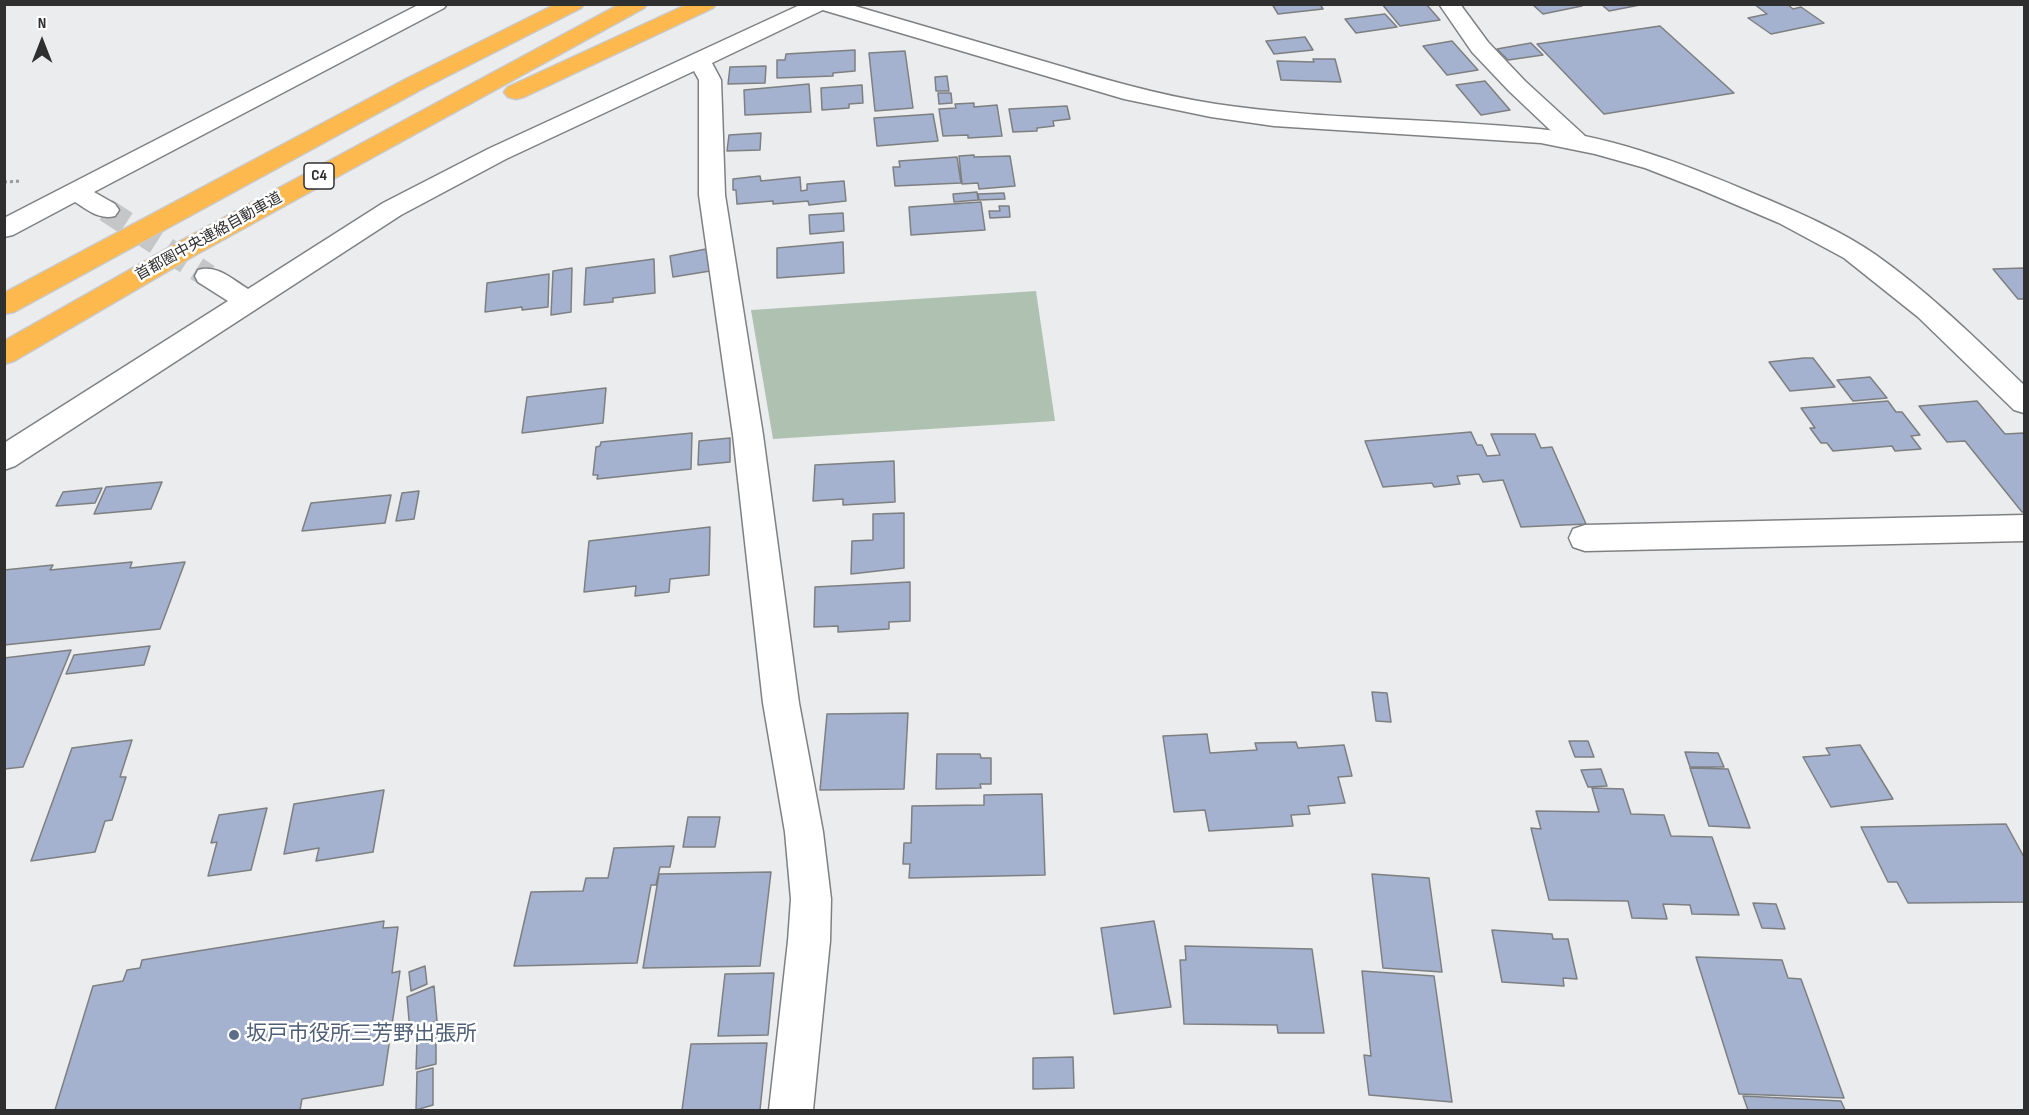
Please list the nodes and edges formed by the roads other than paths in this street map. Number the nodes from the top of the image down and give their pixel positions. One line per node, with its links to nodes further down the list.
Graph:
1 (437, 4): 10 (street)
2 (525, 4): 16 (highway)
3 (574, 4): 16 (highway, C4)
4 (637, 4): 13 (highway, 首都圏中央連絡自動車道 / C4)
5 (706, 4): 13 (highway)
6 (821, 4): 8 (street); 9 (street)
7 (1449, 4): 9 (street)
8 (700, 61): 15 (street); 22 (street)
9 (1575, 140): 18 (street)
10 (75, 191): 11 (street); 12 (street)
11 (106, 210)
12 (4, 229)
13 (188, 248): 17 (highway, 首都圏中央連絡自動車道 / C4)
14 (208, 276): 15 (street)
15 (247, 301): 19 (street)
16 (4, 304)
17 (4, 354)
18 (2025, 402)
19 (4, 458)
20 (2025, 528): 21 (street)
21 (1585, 538)
22 (790, 1110)

